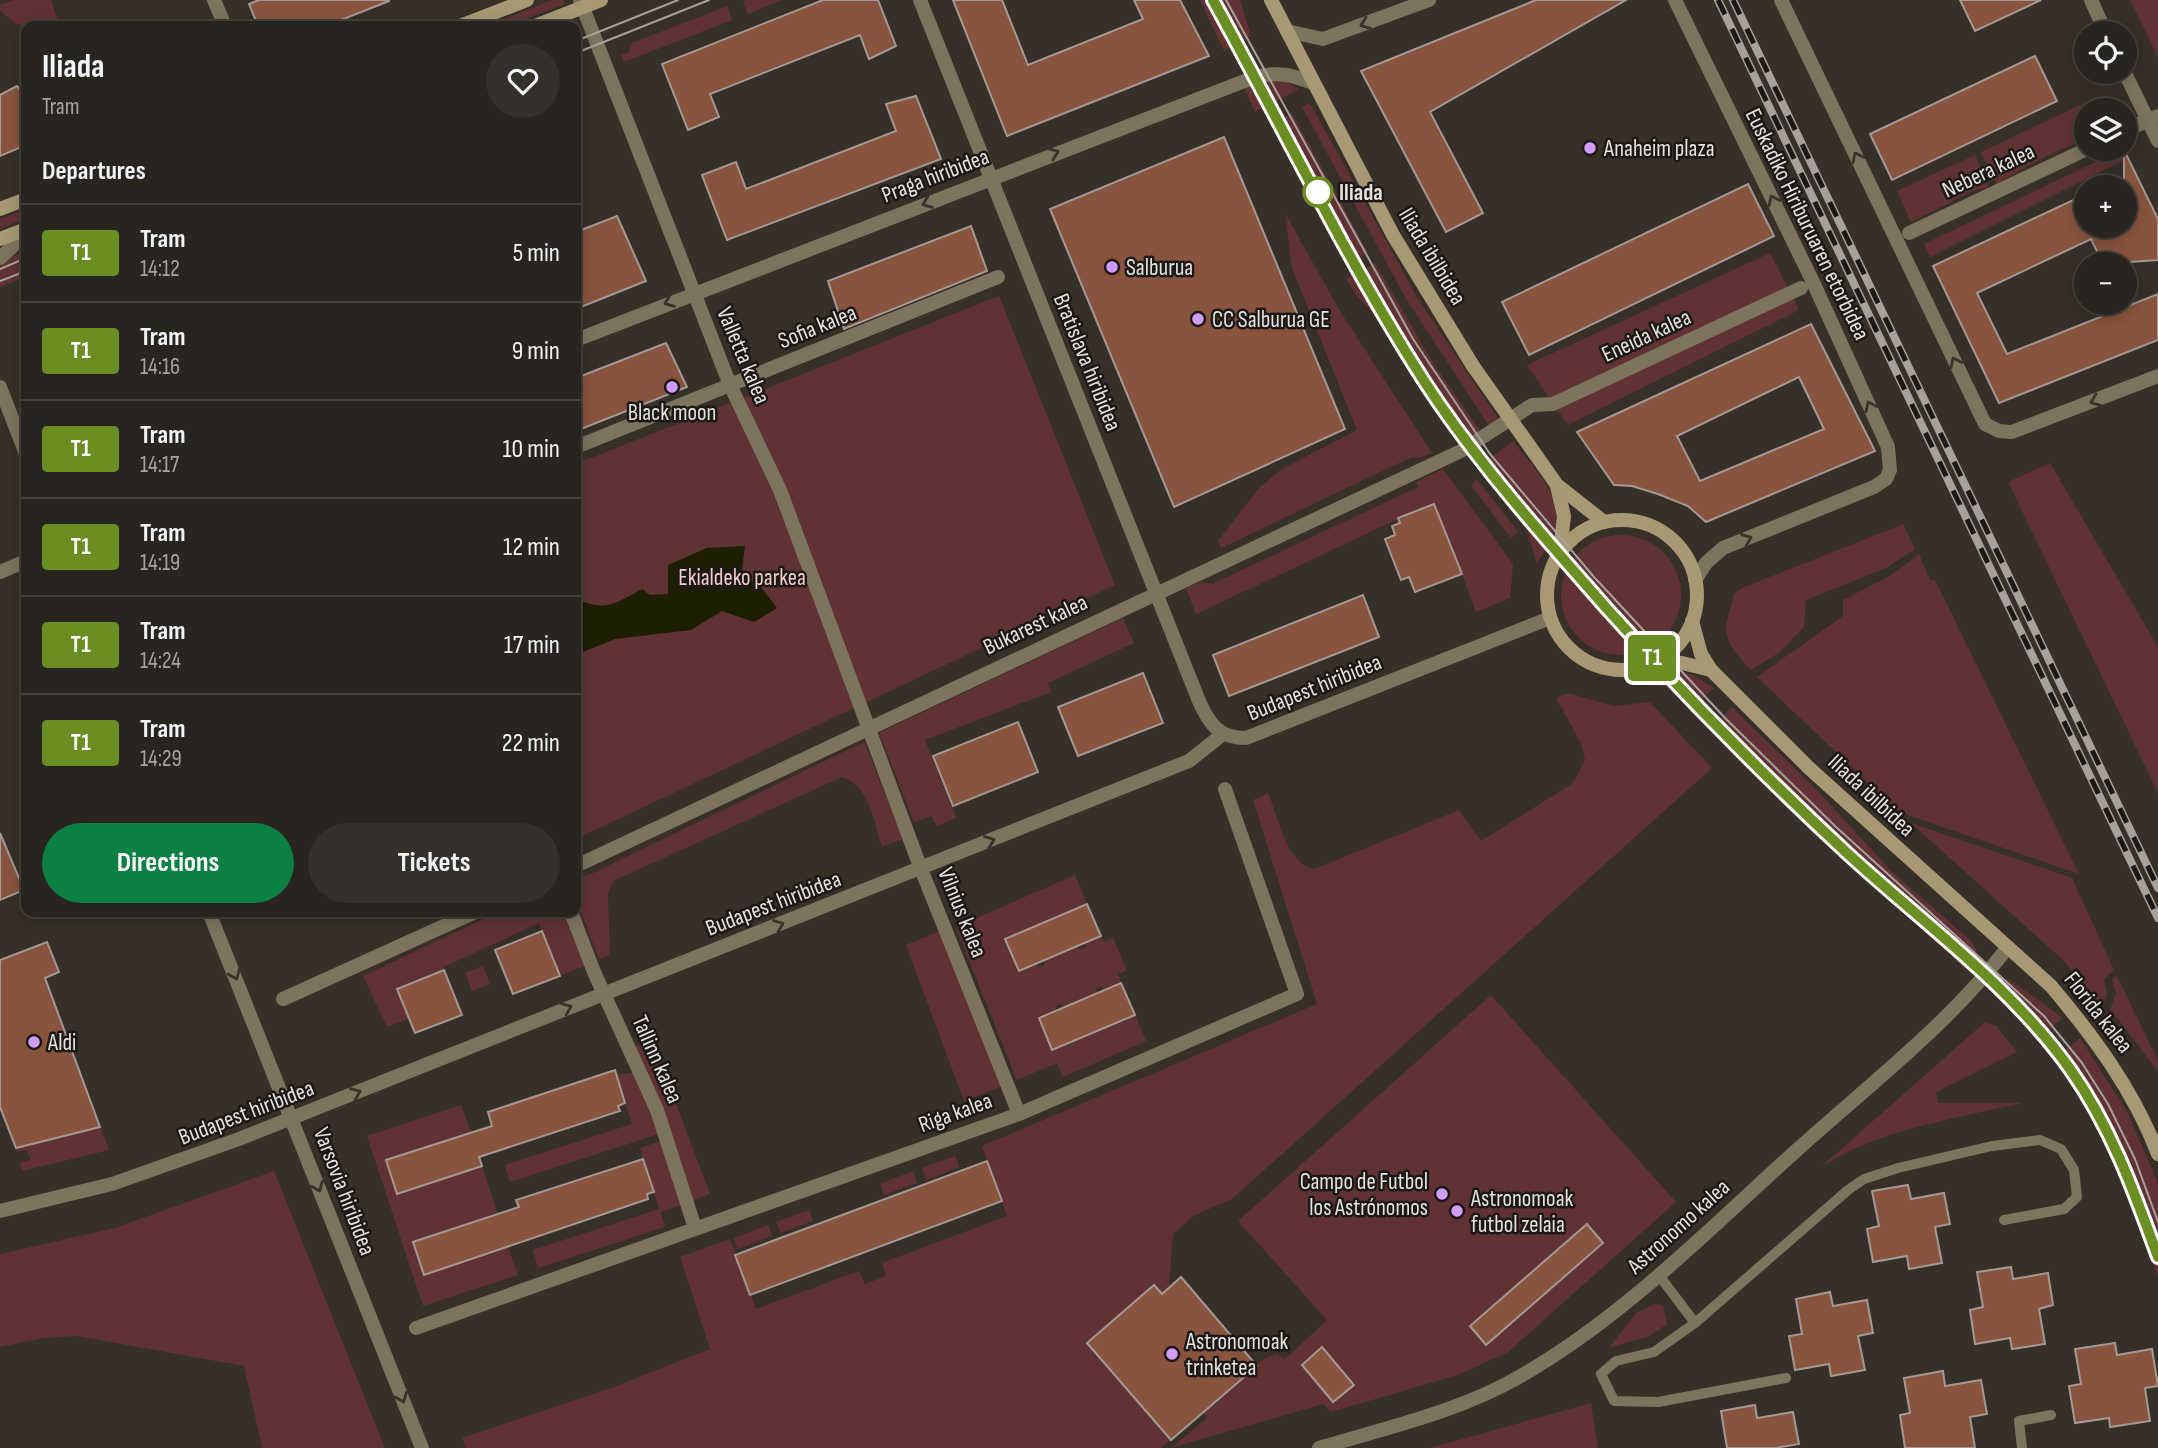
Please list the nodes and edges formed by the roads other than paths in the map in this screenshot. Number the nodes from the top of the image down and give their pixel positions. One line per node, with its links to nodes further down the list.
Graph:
1 (214, 0): 11 (street)
2 (527, 0): 12 (main road)
3 (601, 0): 10 (main road)
4 (920, 0): 21 (street, Bratislava hiribidea)
5 (1271, 0): 15 (main road, Iliada ibilbidea)
6 (1429, 0): 15 (street, one-way to 15)
7 (1675, 0): 44 (street, Euskadiko Hiriburuaren etorbidea, one-way to 7)
8 (1781, 0): 33 (street, one-way to 8)
9 (2091, 0): 14 (street)
10 (581, 4): 13 (main road); 31 (street, Valletta kalea)
11 (223, 21)
12 (473, 21)
13 (545, 21)
14 (2101, 21)
15 (1287, 31): 16 (main road, Iliada ibilbidea)
16 (1313, 83): 21 (street, Praga hiribidea, one-way to 16); 36 (main road, Iliada ibilbidea)
17 (2132, 84): 18 (street)
18 (2153, 119): 19 (street)
19 (2158, 141)
20 (2074, 155): 25 (street, Nebera kalea)
21 (990, 177): 31 (street, Praga hiribidea, one-way to 31); 45 (street, Bratislava hiribidea)
22 (21, 201): 23 (main road)
23 (0, 209)
24 (21, 233): 27 (main road)
25 (1909, 233)
26 (21, 236): 28 (street)
27 (0, 239)
28 (0, 258)
29 (998, 277): 34 (street, Sofia kalea)
30 (1801, 288): 36 (street, Eneida kalea)
31 (694, 292): 32 (street, Praga hiribidea, one-way to 32); 34 (street, Valletta kalea)
32 (581, 338)
33 (2158, 376)
34 (730, 385): 38 (street, Sofia kalea); 50 (street, Valletta kalea)
35 (0, 387): 37 (street)
36 (1510, 420): 39 (main road, Iliada ibilbidea); 45 (street, Bukarest kalea)
37 (21, 441)
38 (581, 445)
39 (1556, 485): 40 (main road, Iliada ibilbidea); 41 (main road, Iliada ibilbidea)
40 (1604, 522): 41 (main road); 44 (main road)
41 (1559, 553): 46 (main road)
42 (21, 563): 43 (street)
43 (0, 572)
44 (1695, 580): 47 (main road)
45 (1157, 594): 50 (street, Bukarest kalea); 51 (street, Bratislava hiribidea)
46 (1550, 618): 48 (main road); 51 (street, Budapest hiribidea)
47 (1692, 621): 48 (main road); 49 (main road, Iliada ibilbidea)
48 (1651, 664): 49 (main road)
49 (1711, 670): 58 (main road, Iliada ibilbidea)
50 (867, 727): 53 (street, Bukarest kalea); 54 (street, Vilnius kalea)
51 (1223, 734): 54 (street, Budapest hiribidea, one-way to 51)
52 (1225, 789): 61 (street, Riga kalea)
53 (581, 864)
54 (921, 869): 59 (street, Budapest hiribidea, one-way to 54); 61 (street, Vilnius kalea)
55 (211, 917): 62 (street, Varsovia hiribidea, one-way to 62)
56 (464, 917): 60 (street)
57 (573, 917): 59 (street, Tallinn kalea)
58 (2008, 947): 63 (main road, Florida kalea); 67 (street, Astronomo kalea)
59 (604, 994): 62 (street, Budapest hiribidea, one-way to 59); 66 (street, Tallinn kalea)
60 (282, 999)
61 (1019, 1114): 66 (street, Riga kalea)
62 (292, 1118): 64 (street, Budapest hiribidea); 72 (street, Varsovia hiribidea, one-way to 72)
63 (2158, 1154)
64 (0, 1211)
65 (2004, 1220): 68 (lane)
66 (695, 1228): 69 (street, Riga kalea)
67 (1658, 1274): 68 (lane); 73 (street, Astronomo kalea)
68 (1695, 1323): 70 (lane)
69 (416, 1328)
70 (1786, 1378)
71 (2051, 1415): 74 (lane)
72 (422, 1448)
73 (1319, 1448)
74 (2022, 1448)

